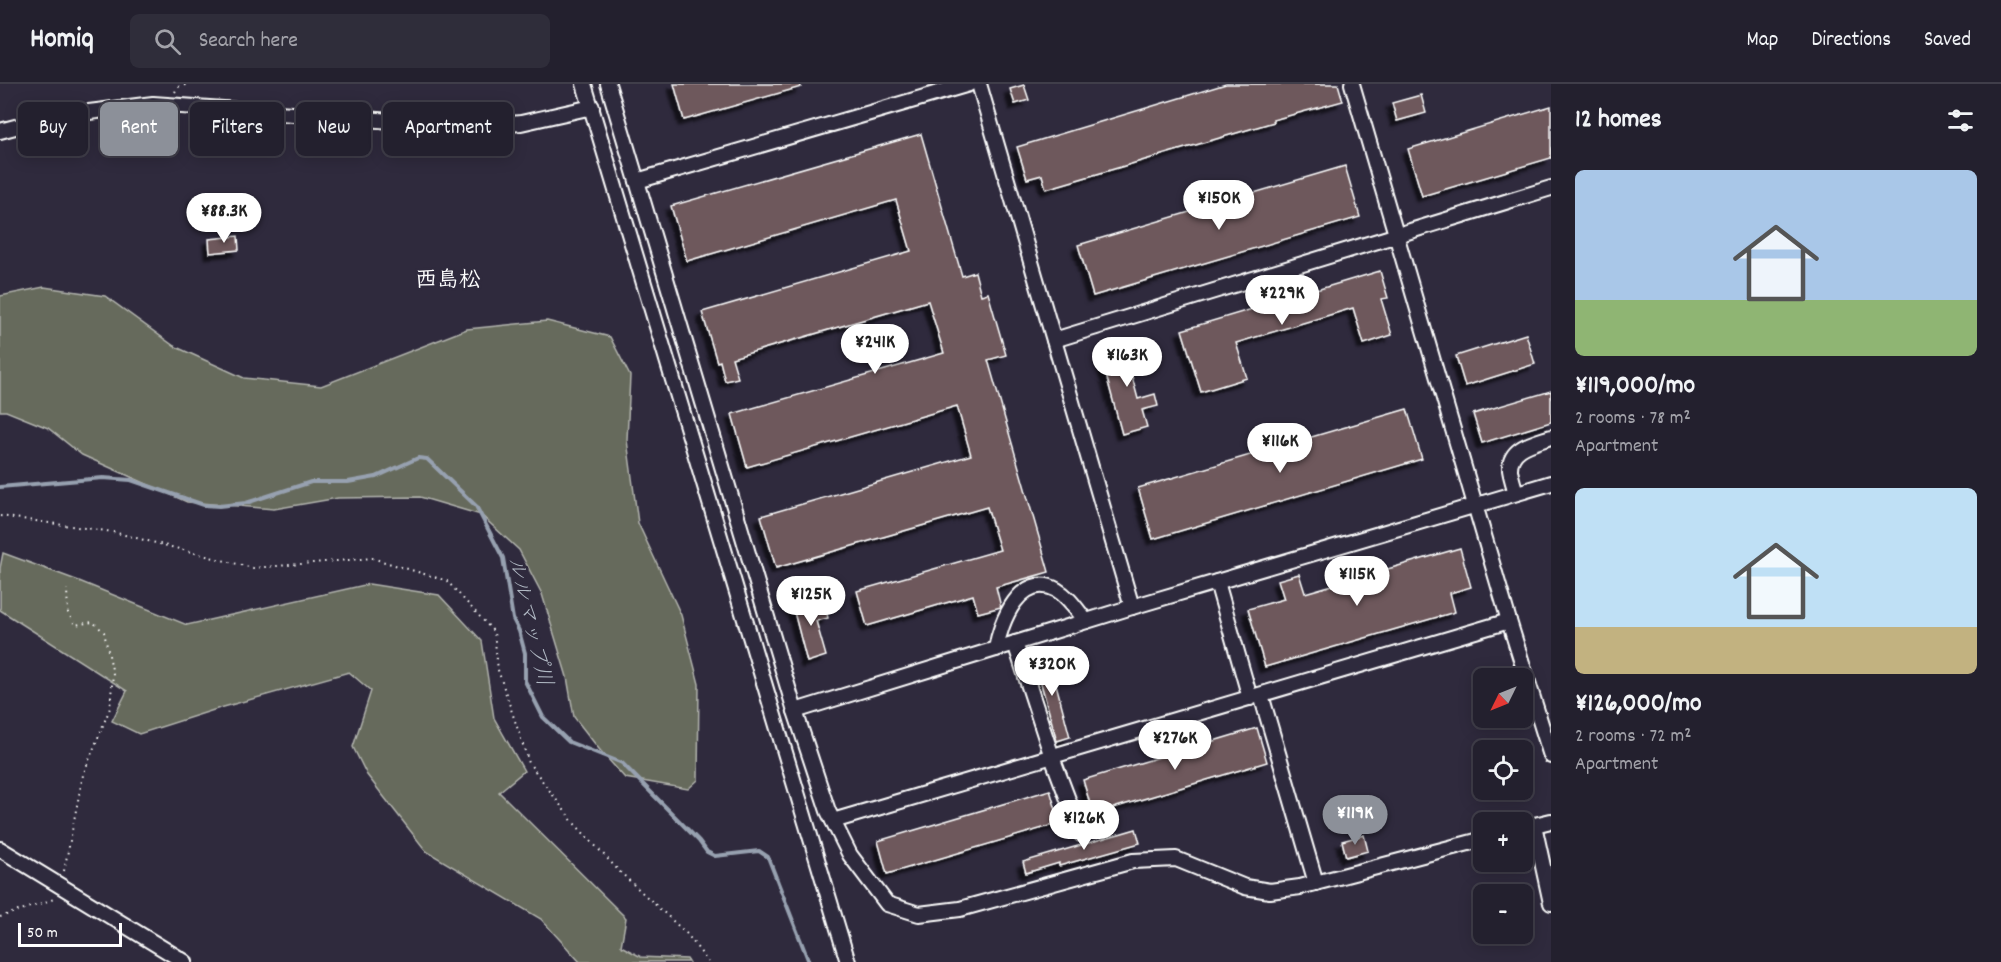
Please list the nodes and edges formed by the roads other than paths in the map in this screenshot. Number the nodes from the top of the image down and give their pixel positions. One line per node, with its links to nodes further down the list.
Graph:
1 (584, 84): 6 (street)
2 (608, 84): 8 (street)
3 (969, 84): 8 (street)
4 (979, 84): 11 (street)
5 (1352, 84): 10 (street)
6 (592, 107): 7 (street); 37 (street)
7 (0, 131)
8 (637, 181): 24 (street)
9 (1551, 188): 10 (street)
10 (1396, 235): 11 (street); 15 (street)
11 (1054, 340): 17 (street)
12 (1551, 437): 14 (street)
13 (1551, 483): 14 (street)
14 (1516, 493): 15 (street)
15 (1476, 505): 16 (street); 19 (street)
16 (1217, 582): 17 (street); 22 (street)
17 (1132, 607): 18 (street)
18 (1086, 621): 20 (street); 21 (street)
19 (1509, 621): 22 (street); 23 (street)
20 (1015, 643): 21 (street); 26 (street)
21 (996, 649): 24 (street)
22 (1256, 696): 26 (street); 34 (street)
23 (1544, 710): 25 (street)
24 (795, 711): 27 (street)
25 (1551, 756)
26 (1052, 757): 27 (street); 30 (street)
27 (833, 821): 34 (street)
28 (1551, 821): 29 (street)
29 (1533, 826)
30 (1081, 834)
31 (1473, 841): 34 (street)
32 (1533, 844): 35 (street)
33 (0, 849): 36 (street)
34 (1316, 883)
35 (1551, 903)
36 (184, 962)
37 (848, 962)

